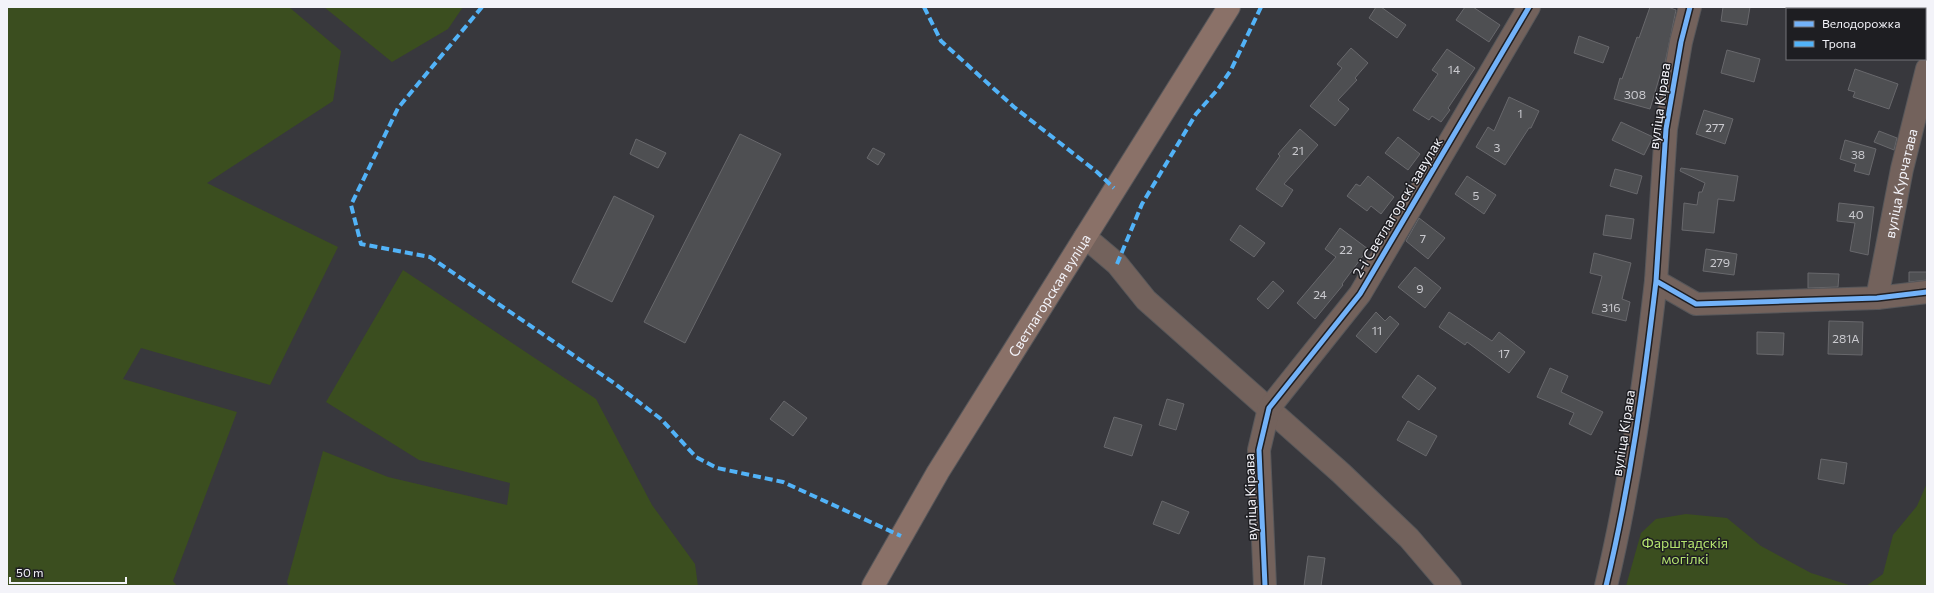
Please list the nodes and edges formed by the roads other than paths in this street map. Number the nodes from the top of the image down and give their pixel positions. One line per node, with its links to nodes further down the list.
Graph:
1 (1228, 7): 5 (main road, Светлагорская вуліца)
2 (1529, 7): 9 (street, 2-і Светлагорскі завулак)
3 (1690, 7): 6 (street, вуліца Кірава)
4 (1927, 69): 8 (street, вуліца Курчатава)
5 (1085, 237): 9 (street); 10 (main road, Светлагорская вуліца)
6 (1656, 282): 8 (street); 13 (street, вуліца Кірава)
7 (1927, 292): 8 (street)
8 (1877, 298)
9 (1269, 408): 11 (street, вуліца Кірава); 12 (street)
10 (873, 586)
11 (1265, 586)
12 (1450, 586)
13 (1606, 586)

